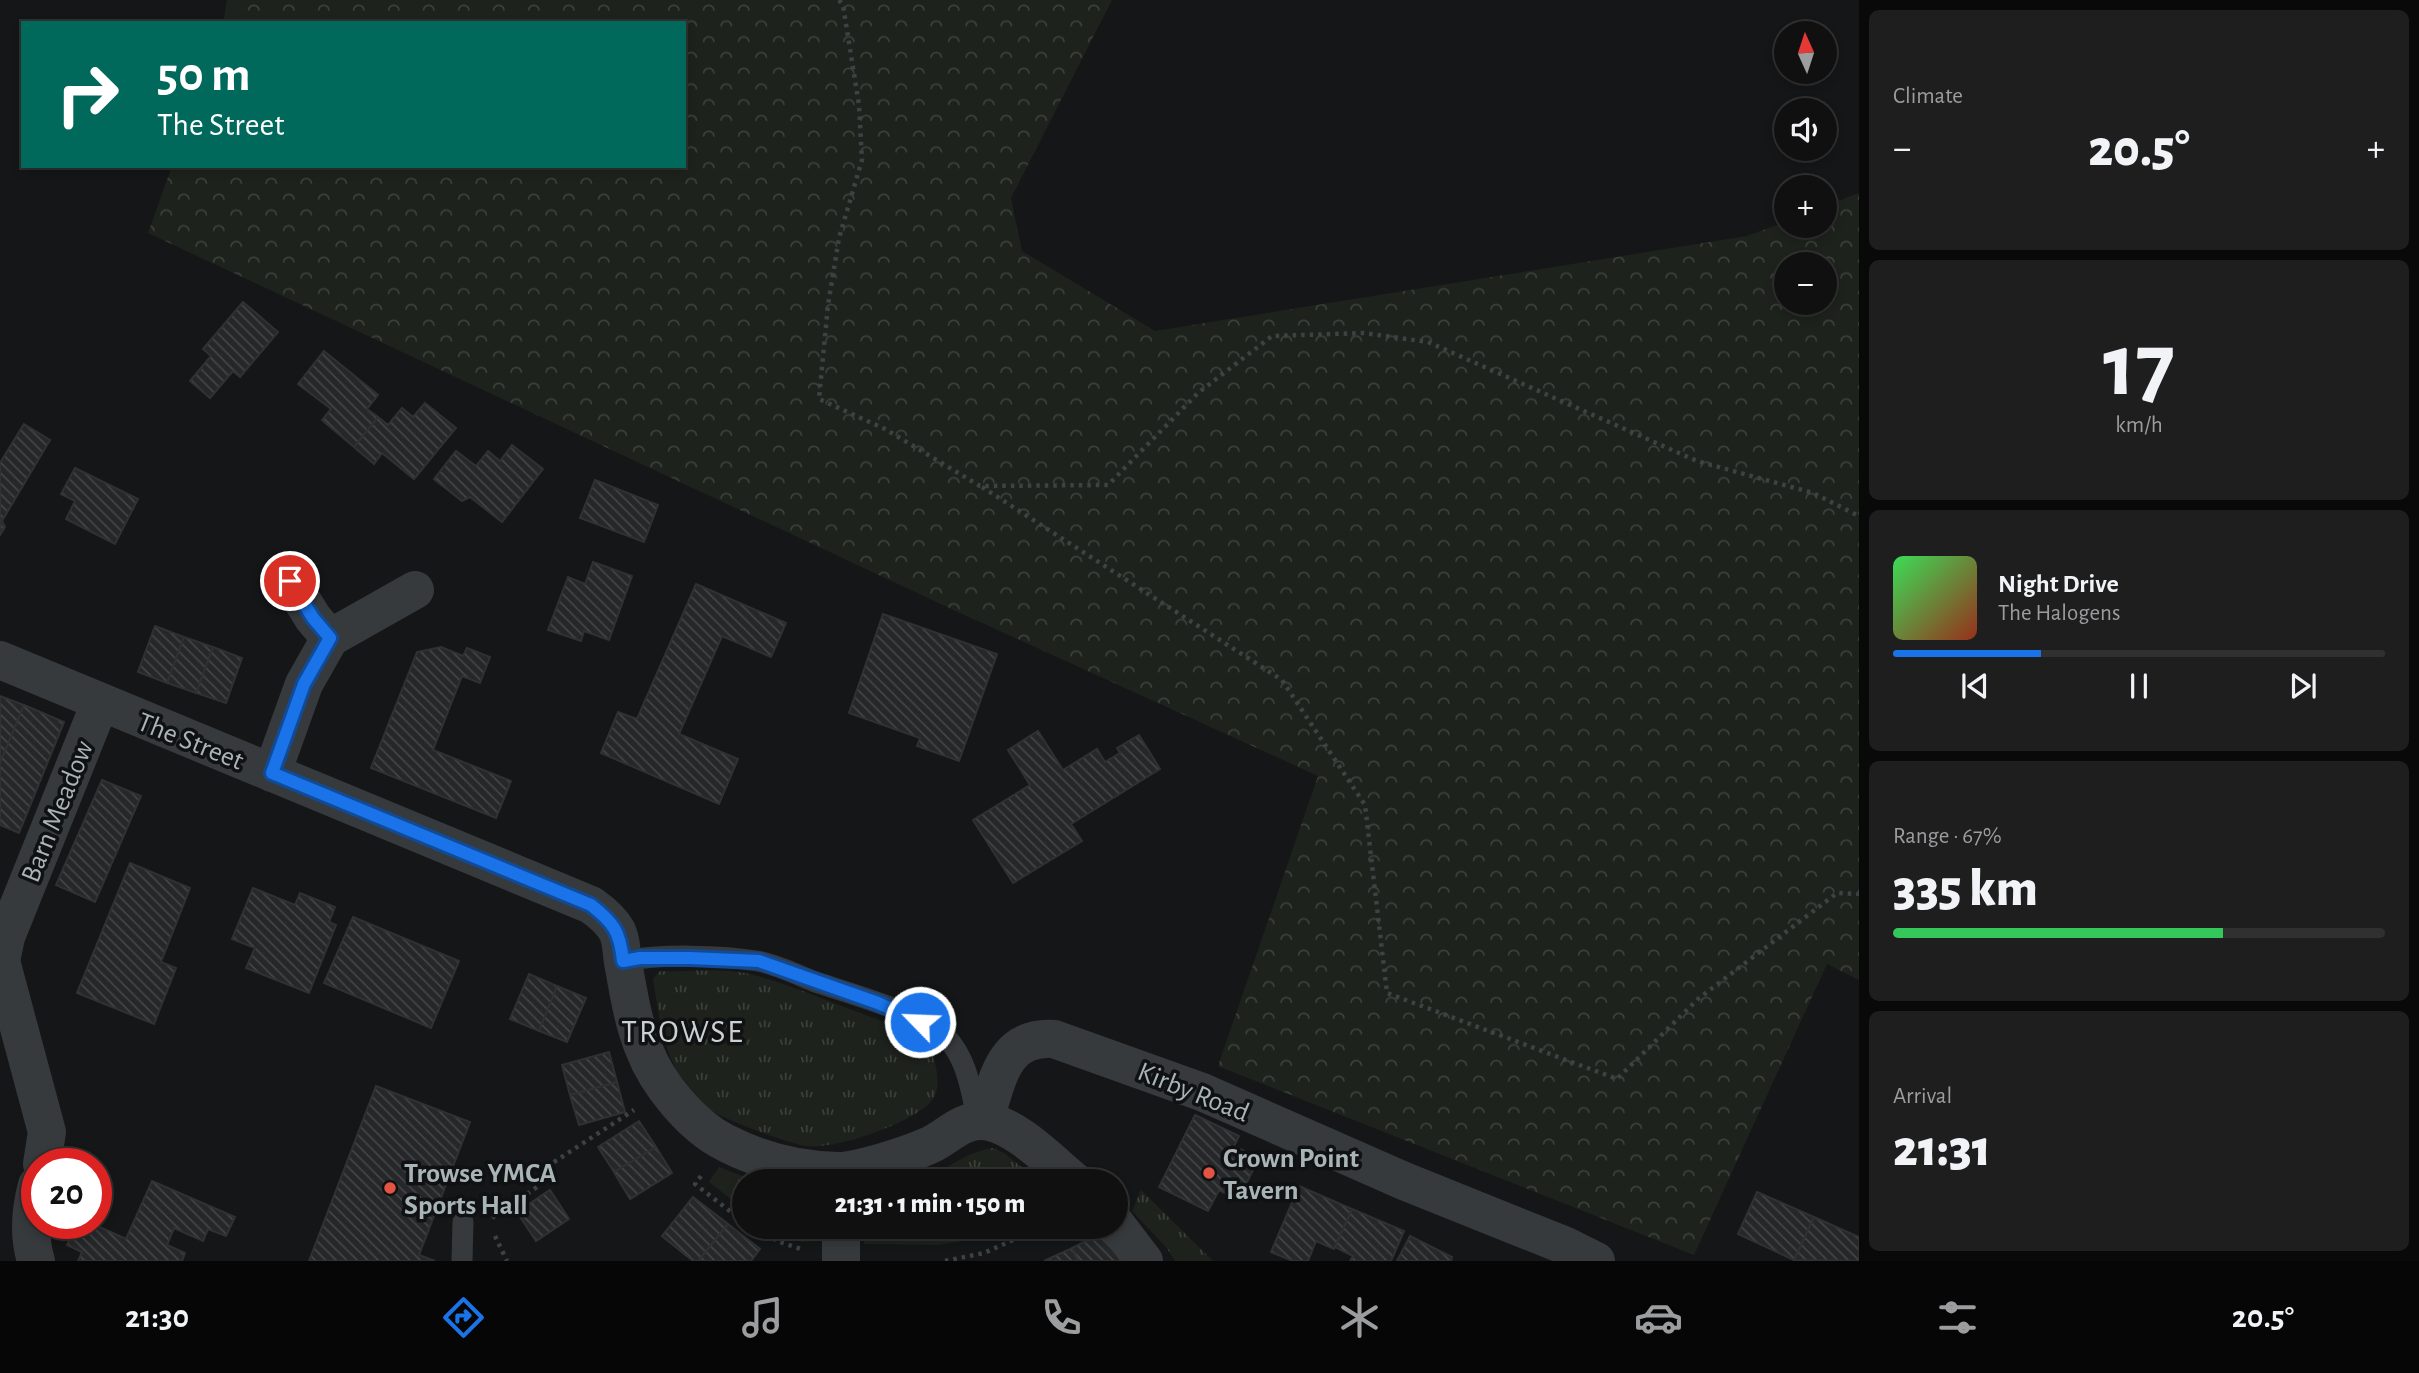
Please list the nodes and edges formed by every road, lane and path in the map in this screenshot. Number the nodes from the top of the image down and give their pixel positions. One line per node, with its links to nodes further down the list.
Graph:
1 (839, 0): 2 (path)
2 (980, 486): 3 (path); 10 (path)
3 (1859, 516)
4 (290, 581): 6 (street)
5 (415, 590): 6 (street)
6 (330, 638): 9 (street)
7 (0, 660): 8 (street, The Street)
8 (100, 703): 9 (street, The Street); 14 (street, Barn Meadow)
9 (272, 773): 11 (street, The Street)
10 (1859, 894)
11 (623, 961): 12 (street, The Street); 13 (lane)
12 (667, 1090): 15 (street, The Street); 18 (path)
13 (981, 1121): 16 (street); 17 (street); 31 (street, Kirby Road)
14 (44, 1148)
15 (804, 1169)
16 (862, 1169)
17 (1059, 1169)
18 (488, 1221)
19 (463, 1222): 26 (lane)
20 (492, 1231): 27 (path)
21 (32, 1239): 25 (street)
22 (841, 1239): 28 (street)
23 (1014, 1239): 29 (path)
24 (1127, 1239): 30 (street)
25 (36, 1261)
26 (463, 1261)
27 (506, 1261)
28 (841, 1261)
29 (945, 1261)
30 (1144, 1261)
31 (1597, 1261)

